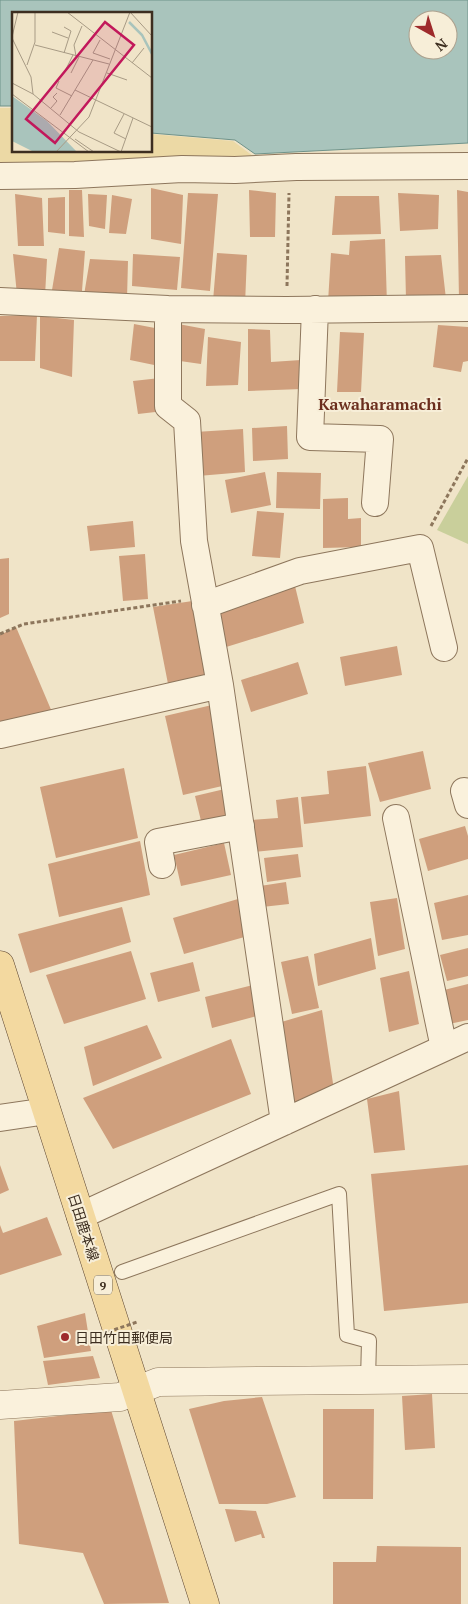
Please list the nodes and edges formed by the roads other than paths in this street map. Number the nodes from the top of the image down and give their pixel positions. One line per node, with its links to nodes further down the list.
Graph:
1 (468, 166): 2 (street)
2 (0, 176)
3 (0, 301): 5 (street)
4 (468, 308): 6 (street)
5 (168, 309): 6 (street); 8 (street)
6 (315, 309): 7 (street)
7 (375, 503)
8 (205, 602): 9 (street); 10 (street)
9 (444, 648)
10 (220, 685): 11 (street); 13 (street)
11 (0, 735)
12 (396, 818): 17 (street)
13 (240, 826): 14 (street); 20 (street)
14 (162, 865)
15 (0, 965): 18 (main road, 日田鹿本線 / 9)
16 (468, 1037): 17 (street)
17 (444, 1048): 20 (street)
18 (47, 1111): 19 (street); 21 (main road, 日田鹿本線 / 9)
19 (0, 1118)
20 (284, 1122): 21 (street)
21 (80, 1216): 25 (main road, 日田鹿本線 / 9)
22 (122, 1272): 23 (lane)
23 (368, 1380): 24 (street); 25 (street)
24 (468, 1380)
25 (137, 1390): 26 (street); 27 (main road, 日田鹿本線 / 9)
26 (0, 1405)
27 (205, 1604)

